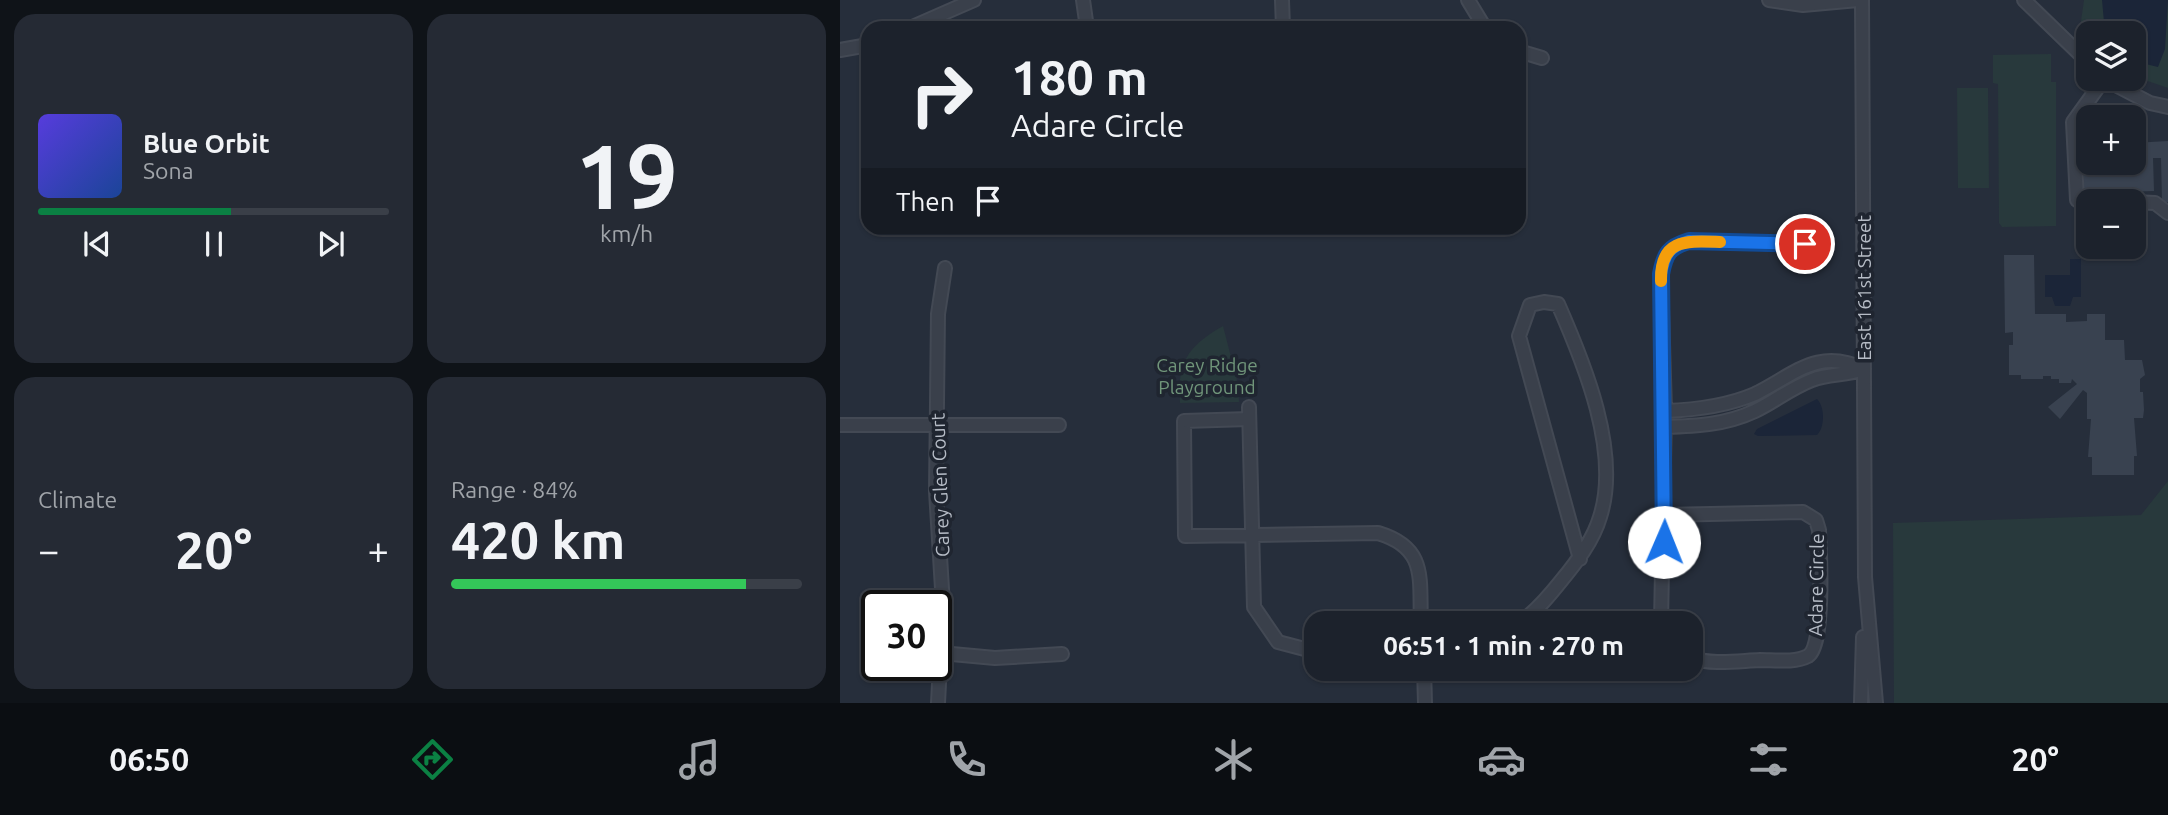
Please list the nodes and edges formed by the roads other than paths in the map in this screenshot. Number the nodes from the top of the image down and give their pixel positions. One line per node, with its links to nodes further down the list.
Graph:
1 (974, 0): 9 (street)
2 (1083, 0): 10 (street)
3 (1282, 0): 11 (street)
4 (1468, 0): 12 (street)
5 (1769, 0): 6 (street)
6 (1860, 0): 27 (street, East 161st Street)
7 (2009, 0): 8 (street)
8 (2027, 3): 14 (street)
9 (926, 21)
10 (1086, 21)
11 (1283, 21)
12 (1481, 21)
13 (861, 46): 15 (street)
14 (2076, 49)
15 (840, 50)
16 (1526, 53): 17 (street)
17 (1542, 58)
18 (2095, 91): 21 (street)
19 (2125, 91): 20 (street)
20 (2168, 107)
21 (2076, 189)
22 (2146, 203): 23 (street)
23 (2168, 213)
24 (1805, 244): 29 (street)
25 (945, 268): 30 (street, Carey Glen Court)
26 (1821, 361): 27 (street); 28 (street); 29 (street)
27 (1864, 369): 28 (street); 37 (street, East 161st Street)
28 (1822, 376): 33 (street)
29 (1665, 411): 33 (street)
30 (937, 424): 31 (street); 32 (street); 38 (street, Carey Glen Court)
31 (840, 425)
32 (1059, 425)
33 (1665, 427): 34 (street)
34 (1664, 515): 41 (street); 45 (street, Adare Circle)
35 (1252, 537): 35 (street); 39 (street); 42 (street)
36 (1580, 559): 36 (street); 40 (street)
37 (1865, 577): 50 (street, East 161st Street); 51 (street, East 161st Street)
38 (942, 590)
39 (1421, 611)
40 (1532, 611)
41 (1661, 611)
42 (1304, 649)
43 (952, 654): 44 (street)
44 (1062, 654)
45 (1703, 661)
46 (939, 681): 48 (street, Carey Glen Court)
47 (1424, 681): 49 (street)
48 (938, 703)
49 (1425, 703)
50 (1861, 703)
51 (1876, 703)

